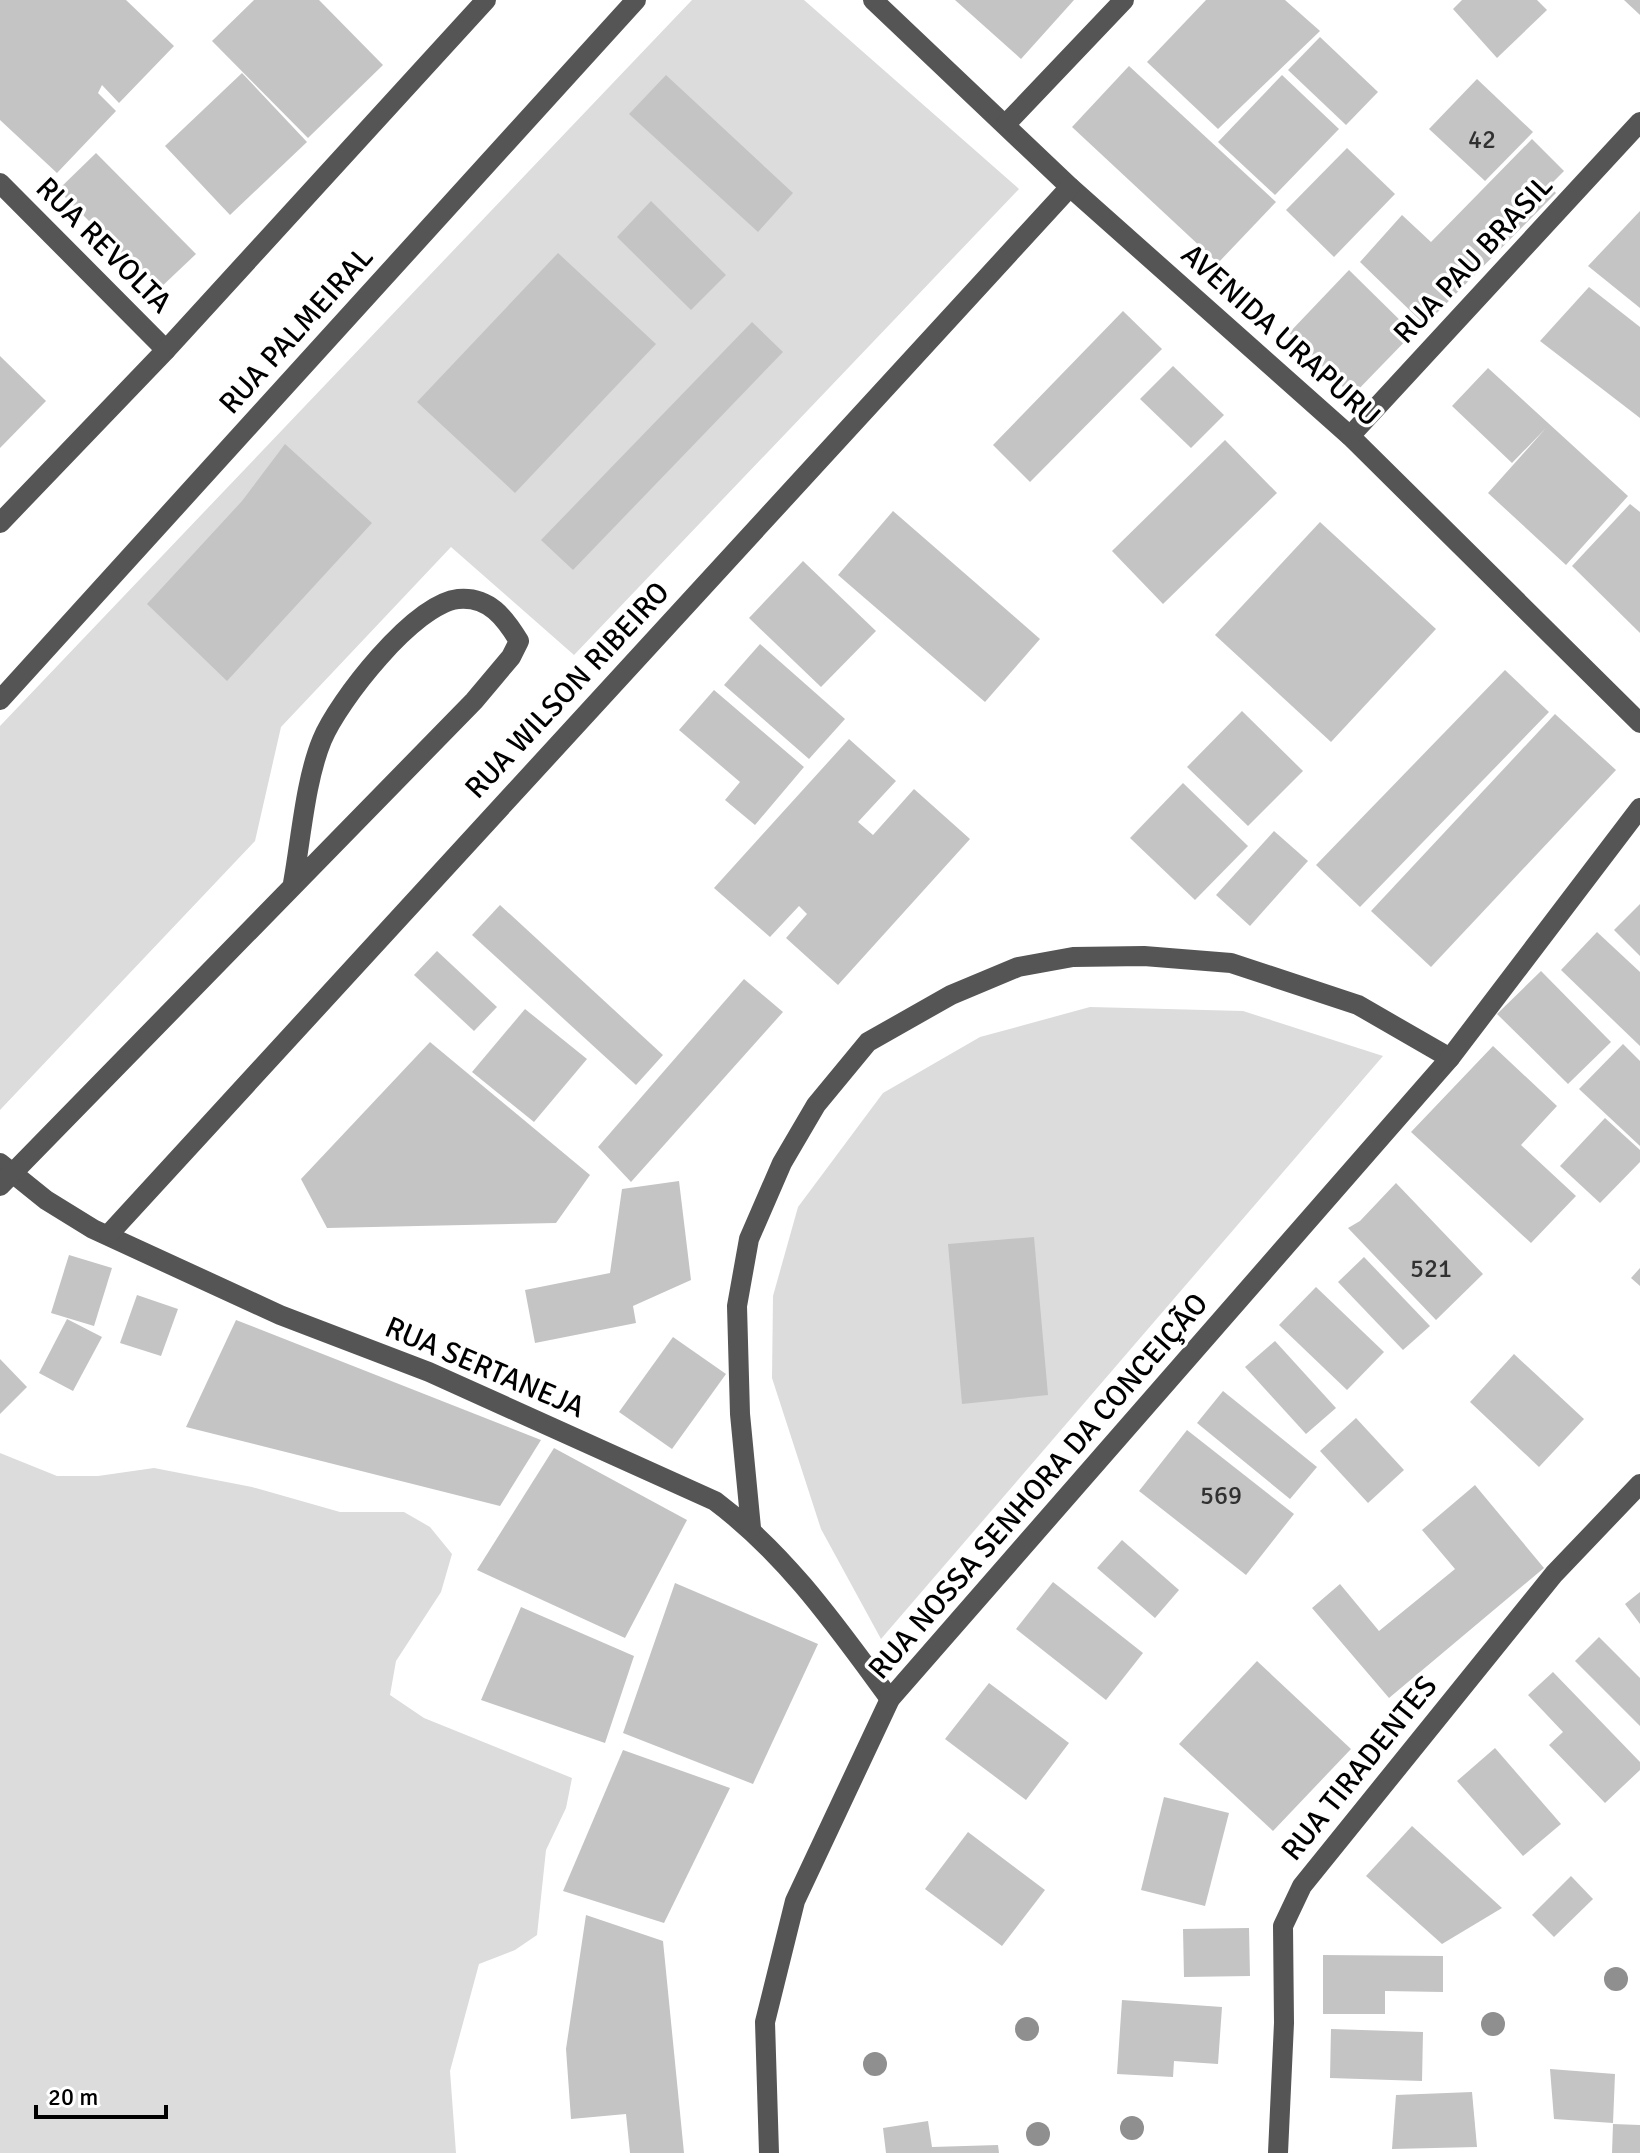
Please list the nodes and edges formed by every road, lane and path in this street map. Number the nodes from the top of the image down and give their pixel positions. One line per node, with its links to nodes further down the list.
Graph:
1 (486, 0): 9 (street)
2 (636, 0): 12 (street, RUA PALMEIRAL)
3 (873, 0): 6 (street, AVENIDA URAPURU)
4 (1124, 0): 6 (street)
5 (1640, 122): 10 (street, RUA PAU BRASIL)
6 (1006, 124): 8 (street, AVENIDA URAPURU)
7 (0, 183): 9 (street, RUA REVOLTA)
8 (1070, 187): 10 (street, AVENIDA URAPURU); 18 (street, RUA WILSON RIBEIRO)
9 (166, 350): 11 (street)
10 (1350, 436): 13 (street, AVENIDA URAPURU)
11 (0, 523)
12 (0, 700)
13 (1640, 723)
14 (1640, 808): 16 (street, RUA NOSSA SENHORA DA CONCEIÇÃO)
15 (293, 883): 15 (street, RUA WILSON RIBEIRO); 17 (street, RUA WILSON RIBEIRO)
16 (1450, 1058): 20 (street); 21 (street, RUA NOSSA SENHORA DA CONCEIÇÃO)
17 (4, 1174): 18 (street, RUA SERTANEJA)
18 (109, 1234): 20 (street, RUA SERTANEJA)
19 (1640, 1484): 23 (street, RUA TIRADENTES)
20 (751, 1528): 21 (street, RUA SERTANEJA)
21 (890, 1699): 22 (street, RUA NOSSA SENHORA DA CONCEIÇÃO)
22 (769, 2153)
23 (1278, 2153)

